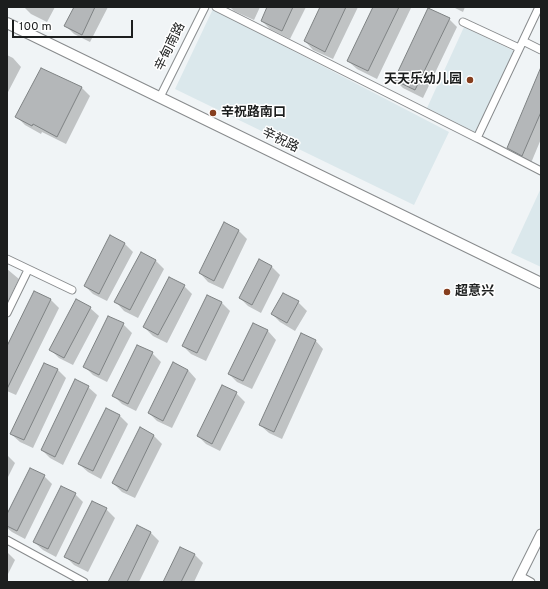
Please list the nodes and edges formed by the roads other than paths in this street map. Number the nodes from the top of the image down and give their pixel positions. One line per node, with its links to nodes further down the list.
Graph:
1 (205, 7): 8 (street, 辛甸南路)
2 (216, 7): 9 (street)
3 (539, 7): 6 (street)
4 (463, 22): 6 (street)
5 (7, 23): 8 (main road, 辛祝路)
6 (521, 45): 7 (street); 9 (street)
7 (541, 50)
8 (160, 97): 13 (main road, 辛祝路)
9 (477, 138): 10 (street)
10 (541, 171)
11 (7, 259): 12 (street)
12 (28, 270): 14 (street); 15 (street)
13 (541, 283)
14 (72, 290)
15 (7, 313)
16 (541, 534): 18 (street)
17 (7, 540): 19 (street)
18 (519, 579): 20 (street)
19 (84, 582)
20 (531, 582)

